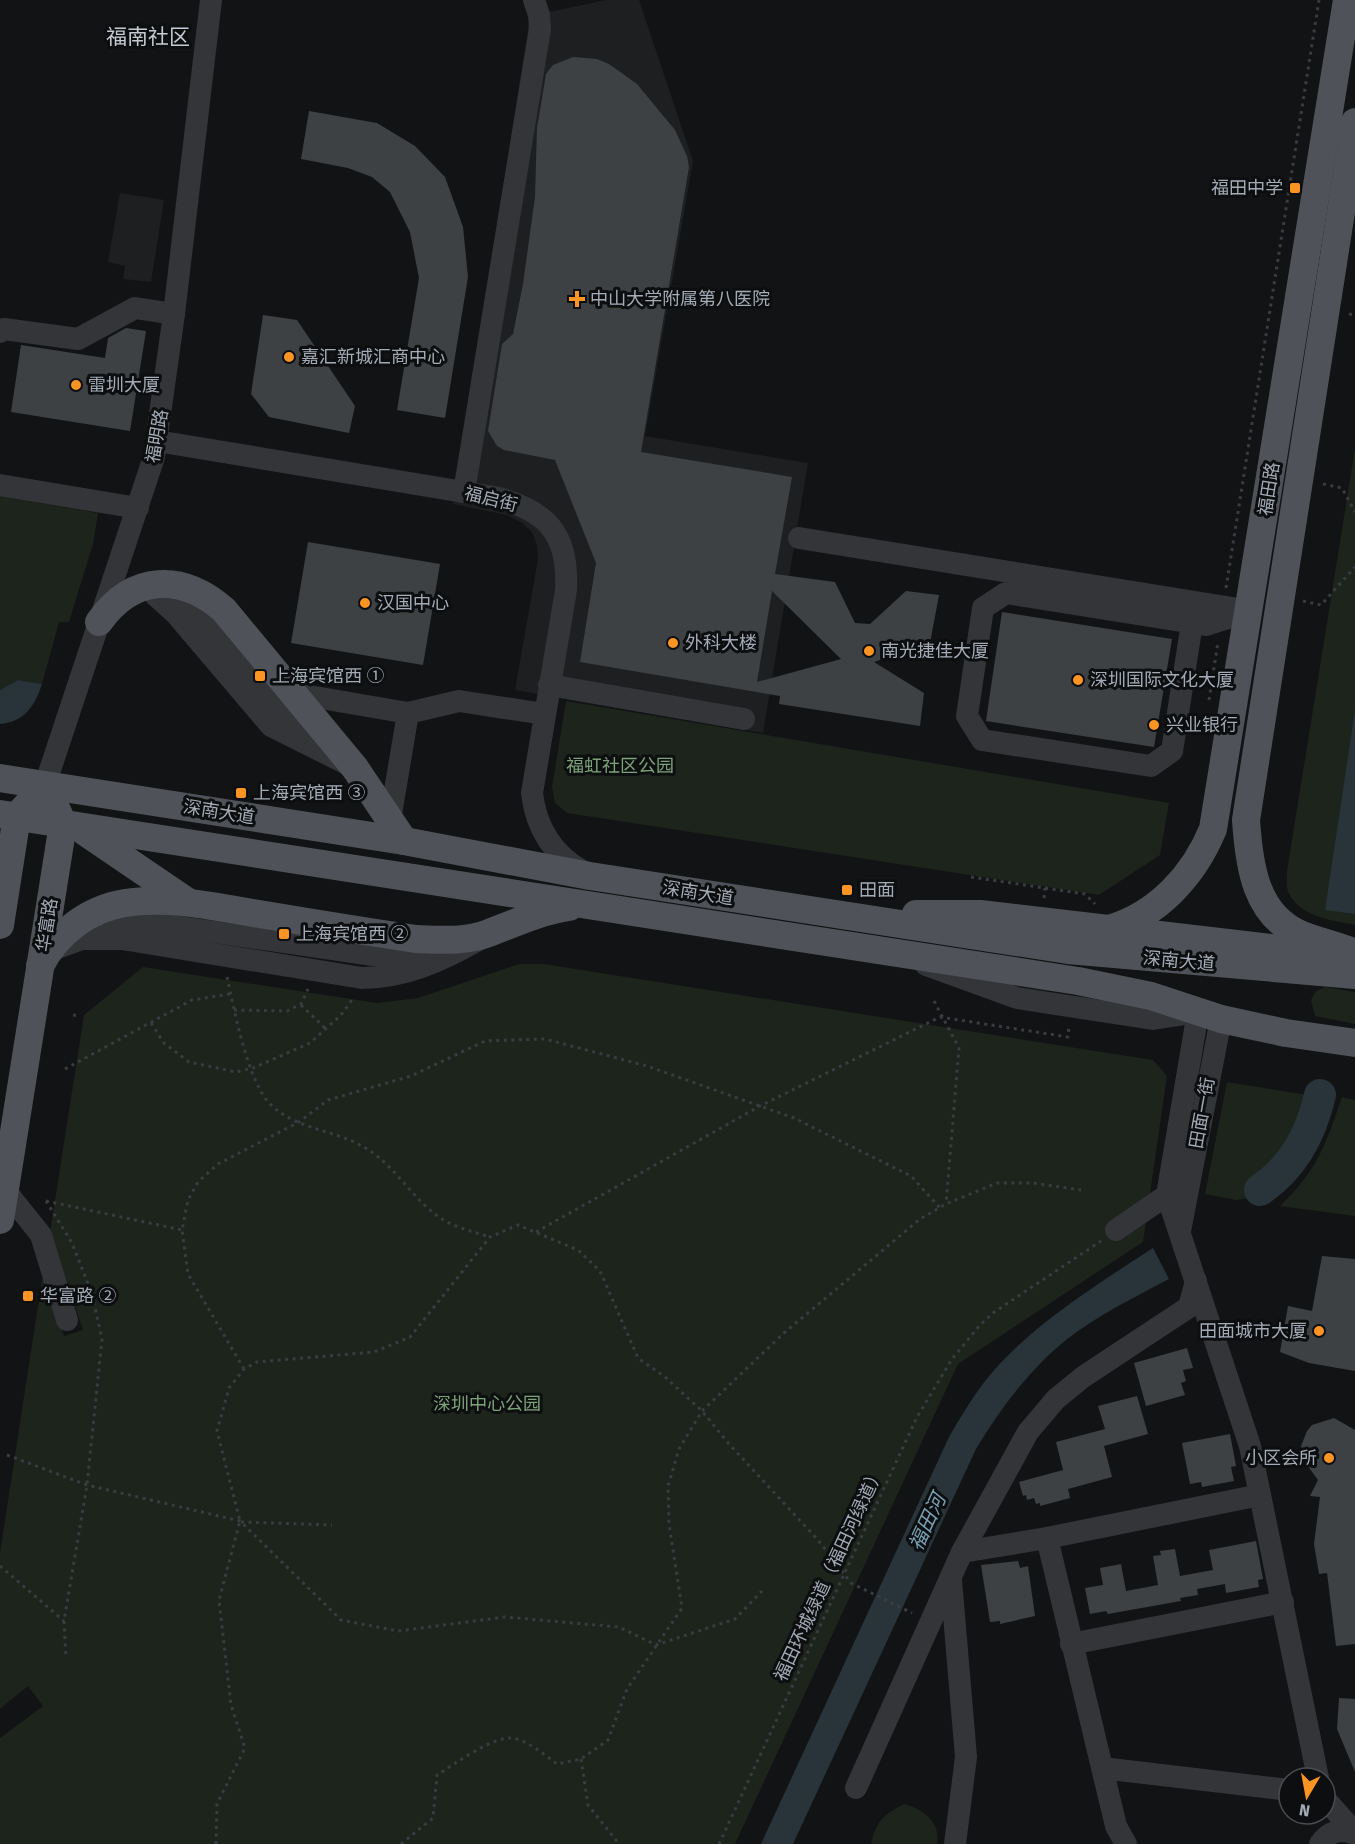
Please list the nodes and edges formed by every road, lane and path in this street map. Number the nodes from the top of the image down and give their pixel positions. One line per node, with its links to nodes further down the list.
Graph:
1 (211, 0): 6 (street, 福明路)
2 (534, 0): 13 (street)
3 (1319, 0): 20 (path)
4 (1347, 0): 20 (main road, 福田路)
5 (1355, 122): 20 (main road, 福田路)
6 (174, 314): 9 (street); 10 (street, 福明路)
7 (1349, 314): 8 (path)
8 (1355, 315)
9 (0, 332)
10 (157, 441): 13 (street, 福启街); 14 (street, 福明路)
11 (1323, 484): 15 (path)
12 (0, 485): 14 (street)
13 (464, 492): 23 (street, 福启街)
14 (138, 508): 21 (street, 福明路)
15 (1355, 512)
16 (799, 538): 20 (street)
17 (1355, 567): 19 (path)
18 (144, 593): 21 (main road); 24 (main road); 29 (street)
19 (1303, 601)
20 (1243, 613): 22 (street); 25 (path); 39 (main road, 福田路); 43 (main road, 福田路)
21 (99, 622): 31 (street, 福明路)
22 (1192, 623): 22 (street)
23 (549, 685): 27 (street, 福启街); 28 (street)
24 (292, 693): 26 (street); 29 (main road)
25 (1209, 701)
26 (408, 712): 27 (street); 34 (street)
27 (544, 714): 35 (street, 福启街)
28 (744, 719)
29 (355, 768): 34 (main road)
30 (0, 778): 31 (main road, 深南大道)
31 (45, 785): 32 (main road); 33 (main road); 34 (main road, 深南大道)
32 (9, 815): 33 (main road); 41 (main road)
33 (63, 824): 37 (main road); 38 (main road, 深南大道); 44 (main road, 华富路)
34 (397, 830): 35 (main road, 深南大道)
35 (590, 876): 40 (main road, 深南大道)
36 (971, 877): 39 (path)
37 (190, 903): 42 (main road); 44 (main road)
38 (590, 906): 42 (main road); 55 (main road, 深南大道)
39 (1103, 917): 40 (main road); 45 (main road)
40 (874, 920): 47 (main road, 深南大道)
41 (0, 925)
42 (476, 936): 44 (street)
43 (1355, 952)
44 (44, 959): 68 (main road, 华富路)
45 (1355, 959)
46 (225, 968): 50 (path)
47 (1355, 975)
48 (312, 981): 52 (path)
49 (360, 988): 60 (path)
50 (230, 994): 53 (path); 58 (path)
51 (934, 1001): 57 (path)
52 (301, 1004): 53 (path); 60 (path)
53 (234, 1010): 64 (path)
54 (73, 1015): 56 (path)
55 (1210, 1015): 61 (main road, 深南大道); 70 (street, 田面一街)
56 (78, 1016)
57 (940, 1017): 59 (path); 66 (path); 71 (path)
58 (152, 1023): 64 (path); 65 (path)
59 (1070, 1023)
60 (326, 1029): 64 (path)
61 (1322, 1039): 62 (main road, 深南大道); 63 (main road)
62 (1355, 1044)
63 (1355, 1052)
64 (253, 1068): 67 (path)
65 (65, 1069)
66 (760, 1106): 67 (path); 72 (path); 76 (path)
67 (299, 1122): 74 (path); 77 (path)
68 (5, 1190): 73 (main road, 华富路); 79 (street)
69 (1081, 1190): 71 (path)
70 (1176, 1201): 75 (street); 78 (street)
71 (946, 1204): 72 (path)
72 (940, 1208): 81 (path)
73 (0, 1220)
74 (182, 1230): 80 (path); 83 (path)
75 (1116, 1230): 90 (path, 福田环城绿道（福田河绿道）)
76 (535, 1233): 77 (path); 81 (path)
77 (490, 1237): 80 (path)
78 (1196, 1281): 84 (street); 88 (street)
79 (67, 1320)
80 (244, 1369): 85 (path)
81 (702, 1411): 90 (path); 97 (path)
82 (7, 1455): 83 (path)
83 (87, 1485): 85 (path); 95 (path)
84 (1260, 1495): 87 (street); 93 (street)
85 (240, 1521): 86 (path); 97 (path); 107 (path)
86 (332, 1525)
87 (1047, 1538): 88 (street); 96 (street)
88 (962, 1552): 91 (street)
89 (0, 1566): 95 (path)
90 (844, 1572): 94 (path); 110 (path, 福田环城绿道（福田河绿道）)
91 (950, 1578): 102 (street); 111 (street)
92 (762, 1591): 97 (path)
93 (1283, 1602): 96 (street); 100 (street)
94 (916, 1615)
95 (64, 1621): 98 (path)
96 (1071, 1644): 101 (street)
97 (656, 1646): 99 (path)
98 (66, 1658)
99 (581, 1759): 108 (path); 109 (path)
100 (1316, 1766)
101 (1101, 1768): 103 (street); 112 (street)
102 (856, 1788)
103 (1277, 1789)
104 (1337, 1813): 106 (street)
105 (1321, 1826): 113 (street)
106 (1355, 1833): 113 (street)
107 (216, 1844)
108 (401, 1844)
109 (619, 1844)
110 (719, 1844)
111 (955, 1844)
112 (1126, 1844)
113 (1319, 1844)

